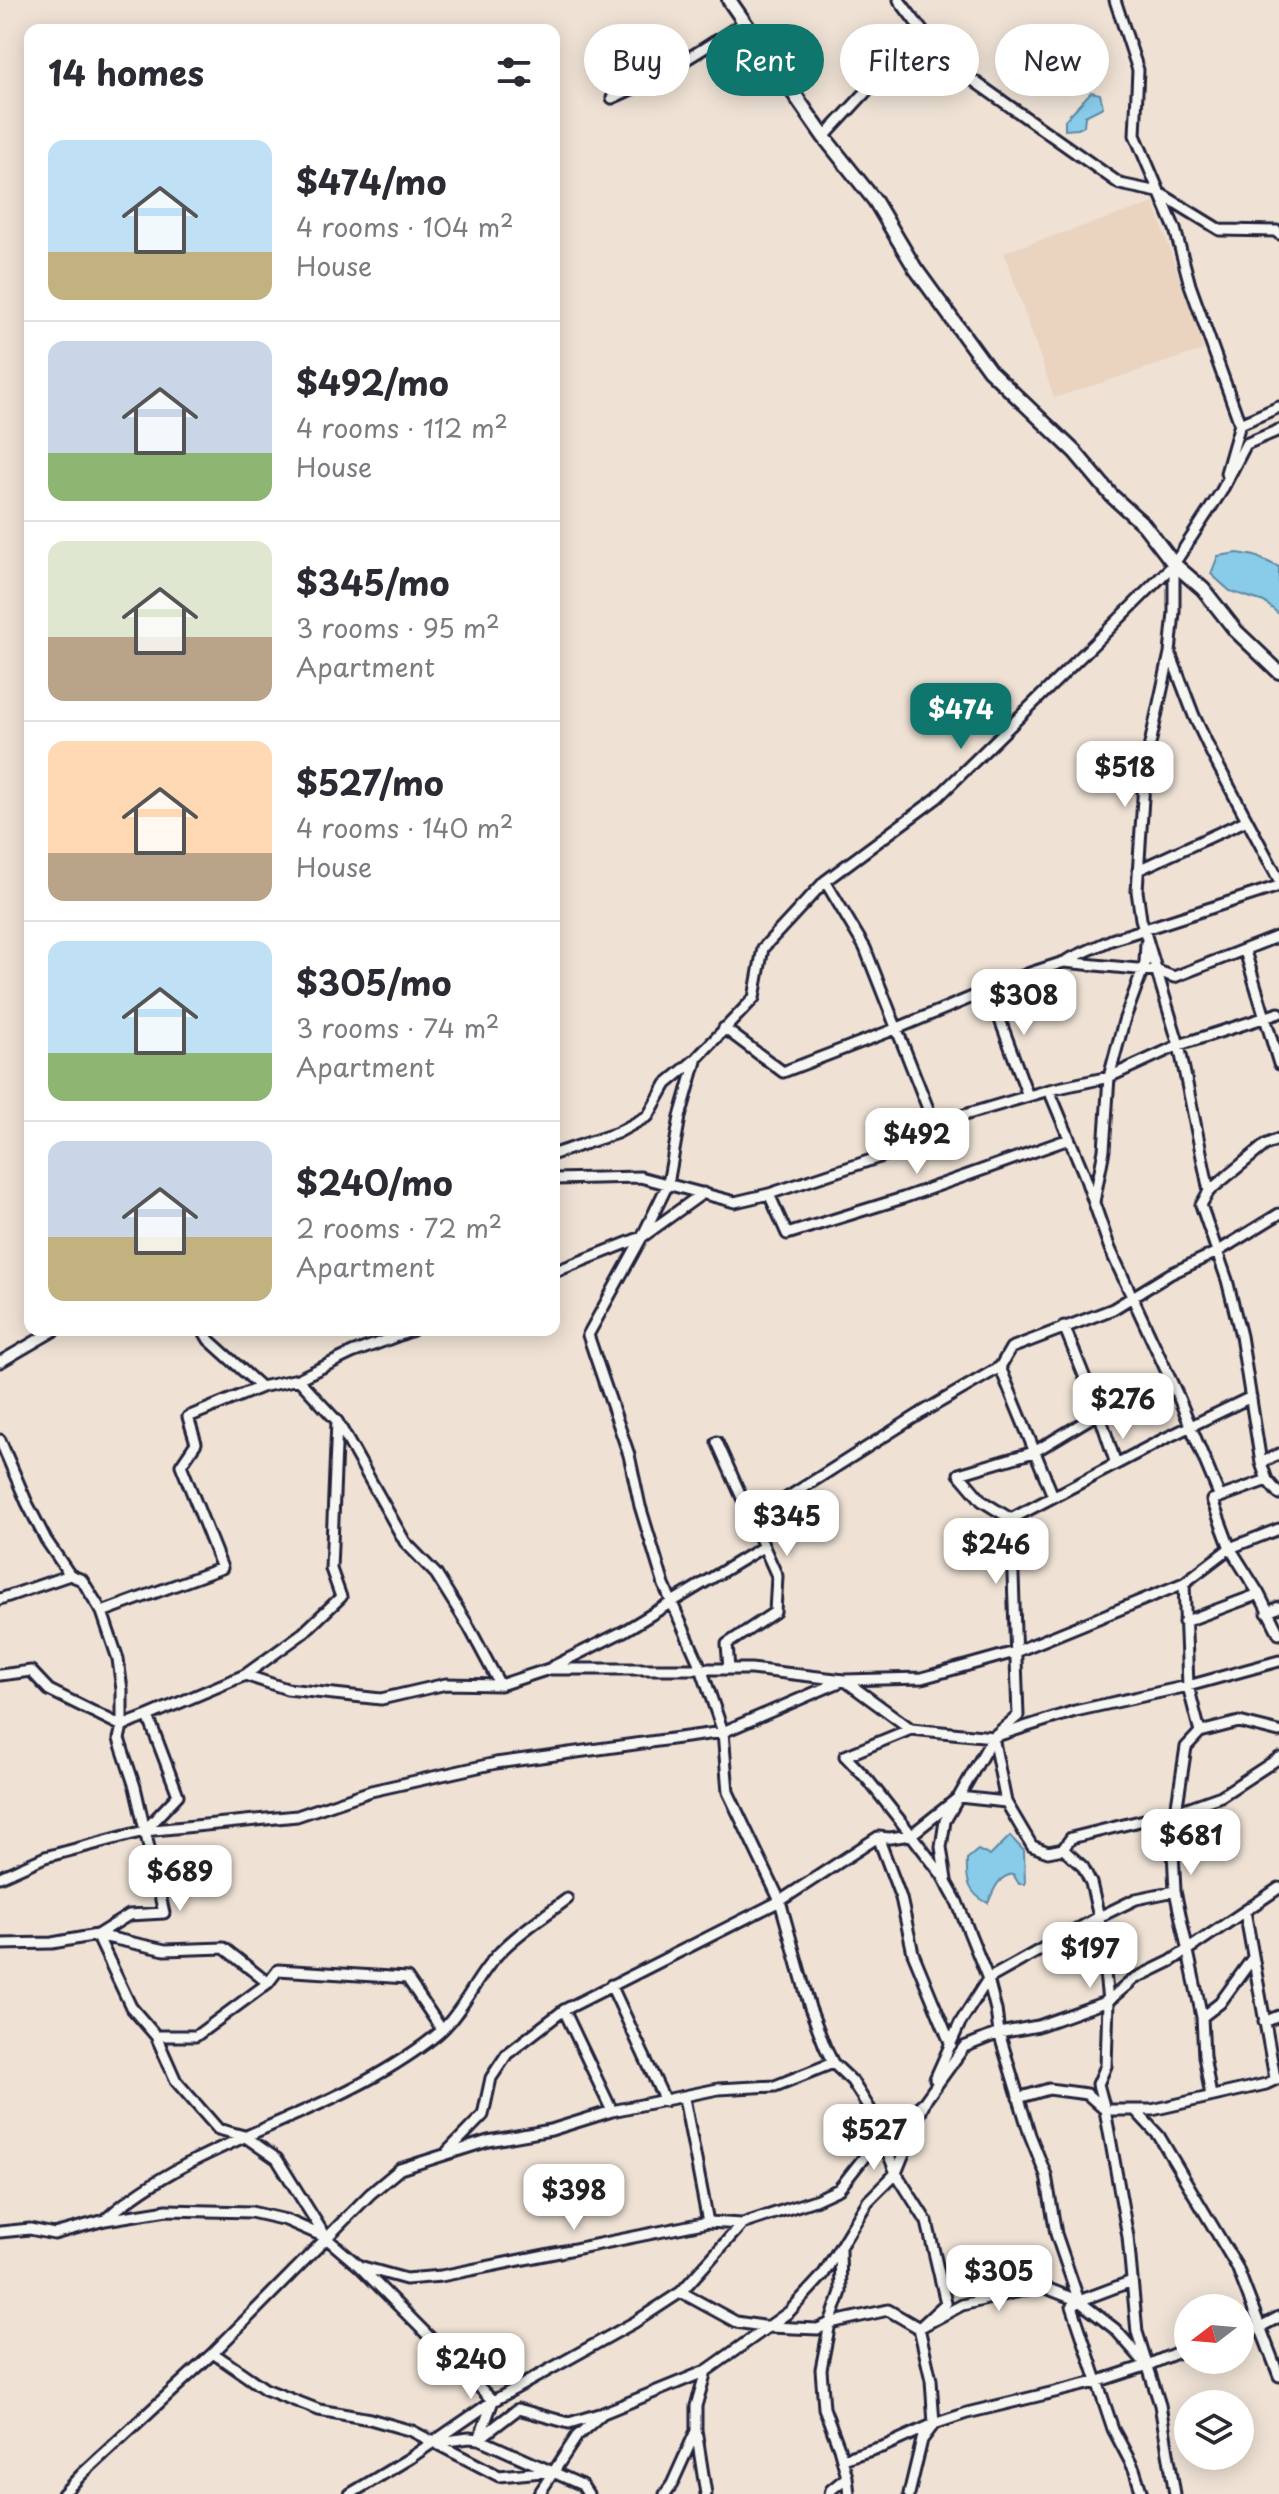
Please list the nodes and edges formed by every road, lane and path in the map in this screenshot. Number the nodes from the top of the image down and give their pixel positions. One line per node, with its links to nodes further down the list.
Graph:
1 (729, 0): 4 (street)
2 (899, 0): 5 (street)
3 (1115, 0): 8 (street)
4 (745, 22): 6 (street); 7 (street)
5 (917, 24)
6 (612, 98)
7 (824, 137): 8 (street); 14 (street)
8 (1158, 192): 9 (street); 11 (street)
9 (1279, 234)
10 (1279, 407): 11 (street)
11 (1240, 424): 13 (street)
12 (1279, 430): 13 (street)
13 (1221, 492): 14 (street)
14 (1174, 564): 15 (street); 16 (street); 19 (street)
15 (1170, 653): 17 (street); 18 (street)
16 (1279, 672)
17 (1247, 820): 18 (street); 20 (street)
18 (1138, 870): 21 (street)
19 (825, 881): 30 (street); 31 (street)
20 (1279, 883): 21 (street)
21 (1145, 932): 24 (street); 25 (street); 26 (street)
22 (1279, 936): 23 (street)
23 (1245, 951): 26 (street); 29 (street)
24 (1064, 962): 25 (street); 27 (street)
25 (1142, 971): 26 (street); 35 (street)
26 (1158, 971): 32 (street)
27 (989, 990): 31 (street); 37 (street)
28 (1279, 1013): 29 (street)
29 (1265, 1019): 32 (street); 34 (street)
30 (724, 1028): 31 (street); 33 (street)
31 (898, 1028): 38 (street)
32 (1179, 1045): 35 (street); 44 (street)
33 (696, 1059): 41 (street); 43 (street)
34 (1279, 1064)
35 (1109, 1077): 36 (street); 47 (street)
36 (1049, 1090): 37 (street); 39 (street)
37 (1028, 1096): 38 (street)
38 (934, 1124): 46 (street)
39 (1069, 1139): 46 (street); 47 (street)
40 (1279, 1139): 44 (street)
41 (560, 1152)
42 (560, 1179): 43 (street)
43 (668, 1184): 45 (street); 49 (street)
44 (1209, 1191): 50 (street)
45 (703, 1193): 46 (street); 49 (street)
46 (769, 1194)
47 (1093, 1205): 52 (street)
48 (1279, 1214): 50 (street)
49 (642, 1237): 51 (street); 84 (street)
50 (1217, 1252): 52 (street); 61 (street)
51 (560, 1270)
52 (1132, 1299): 53 (street); 64 (street)
53 (1064, 1326): 58 (street); 62 (street)
54 (45, 1336): 57 (street)
55 (207, 1336): 60 (street)
56 (397, 1336): 59 (street)
57 (0, 1362)
58 (1000, 1367): 67 (street); 75 (street)
59 (298, 1379): 60 (street); 63 (street)
60 (261, 1387): 86 (street)
61 (1251, 1397): 64 (street); 69 (street)
62 (1099, 1413): 67 (street); 70 (street)
63 (337, 1421): 96 (street); 98 (street)
64 (1190, 1426): 70 (street); 74 (street)
65 (0, 1440): 80 (street)
66 (717, 1442): 75 (street)
67 (1034, 1452): 73 (street); 76 (street)
68 (1279, 1454): 69 (street)
69 (1261, 1463): 71 (street)
70 (1116, 1464): 73 (street)
71 (1267, 1480): 72 (street); 74 (street)
72 (1279, 1494)
73 (1053, 1496): 76 (street)
74 (1220, 1497): 79 (street)
75 (748, 1515): 78 (street)
76 (1011, 1519): 90 (street)
77 (1279, 1529): 79 (street)
78 (763, 1547): 84 (street); 94 (street)
79 (1230, 1548): 81 (street); 82 (street)
80 (70, 1575): 83 (street); 86 (street)
81 (1184, 1583): 88 (street); 90 (street)
82 (1259, 1594): 87 (street); 88 (street)
83 (0, 1599)
84 (672, 1602): 92 (street); 93 (street)
85 (1279, 1607): 87 (street)
86 (102, 1612): 101 (street)
87 (1267, 1613): 89 (street)
88 (1184, 1622): 99 (street)
89 (1279, 1634)
90 (1015, 1652): 97 (street); 106 (street)
91 (1279, 1661): 99 (street)
92 (701, 1668): 93 (street); 94 (street); 103 (street)
93 (549, 1669): 98 (street)
94 (729, 1669): 97 (street)
95 (0, 1675): 101 (street)
96 (245, 1675): 98 (street); 100 (street)
97 (844, 1680): 102 (street); 103 (street)
98 (500, 1685)
99 (1188, 1686): 104 (street); 106 (street)
100 (148, 1716): 101 (street); 111 (street)
101 (122, 1726): 111 (street)
102 (911, 1729): 106 (street); 112 (street)
103 (723, 1732): 111 (street); 120 (street)
104 (1200, 1732): 105 (street); 110 (street)
105 (1279, 1732)
106 (993, 1737): 108 (street); 109 (street)
107 (1279, 1758): 110 (street)
108 (959, 1797): 109 (street); 112 (street); 116 (street)
109 (1006, 1802): 114 (street)
110 (1176, 1812): 114 (street); 118 (street)
111 (144, 1831): 115 (street); 123 (street)
112 (911, 1835): 113 (street); 116 (street)
113 (878, 1837): 120 (street); 138 (street)
114 (1063, 1849): 122 (street)
115 (0, 1877)
116 (947, 1884): 127 (street)
117 (1279, 1888): 121 (street)
118 (1175, 1891): 122 (street); 125 (street)
119 (567, 1899): 135 (street)
120 (780, 1901): 129 (street); 139 (street)
121 (1245, 1911): 125 (street); 126 (street)
122 (1099, 1917): 127 (street); 130 (street)
123 (97, 1935): 124 (street); 128 (street); 137 (street)
124 (0, 1944)
125 (1187, 1952): 130 (street); 133 (street)
126 (1252, 1959): 133 (street); 134 (street)
127 (988, 1979): 136 (street); 138 (street)
128 (268, 1983): 135 (street); 137 (street)
129 (611, 1985): 131 (street); 144 (street)
130 (1108, 2001): 136 (street); 146 (street)
131 (564, 2010): 148 (street); 151 (street)
132 (1279, 2016): 134 (street)
133 (1202, 2017): 141 (street)
134 (1264, 2022): 140 (street)
135 (442, 2030): 149 (street)
136 (999, 2033): 143 (street); 145 (street)
137 (156, 2036): 149 (street)
138 (951, 2045): 145 (street)
139 (833, 2063): 142 (street); 150 (street)
140 (1277, 2078): 141 (street)
141 (1211, 2096): 147 (street)
142 (684, 2098): 144 (street); 154 (street)
143 (1018, 2098): 146 (street); 162 (street)
144 (665, 2101): 148 (street)
145 (925, 2101): 150 (street); 152 (street)
146 (1105, 2110): 147 (street); 160 (street)
147 (1135, 2110): 166 (street)
148 (612, 2111): 151 (street)
149 (244, 2136): 153 (street); 157 (street)
150 (882, 2138): 152 (street); 155 (street)
151 (446, 2153): 157 (street)
152 (896, 2173): 158 (street); 167 (street)
153 (105, 2220): 156 (street); 157 (street)
154 (708, 2222): 155 (street); 159 (street)
155 (742, 2224): 161 (street)
156 (0, 2232)
157 (325, 2237): 159 (street); 169 (street)
158 (840, 2250): 164 (street); 165 (street)
159 (359, 2266): 175 (street)
160 (1132, 2281): 162 (street); 171 (street)
161 (681, 2292): 165 (street); 175 (street)
162 (1079, 2301): 167 (street); 171 (street); 174 (street)
163 (1279, 2317): 166 (street)
164 (830, 2323): 165 (street); 167 (street); 181 (street)
165 (769, 2327): 172 (street)
166 (1260, 2327): 168 (street); 173 (street)
167 (919, 2328): 177 (street)
168 (1254, 2328)
169 (213, 2353): 180 (street); 184 (street)
170 (1174, 2354): 171 (street)
171 (1148, 2365): 174 (street); 194 (street)
172 (706, 2371): 176 (street); 178 (street)
173 (1279, 2376)
174 (1096, 2382): 177 (street); 193 (street)
175 (493, 2401): 179 (street); 180 (street)
176 (603, 2413): 179 (street); 182 (street)
177 (934, 2424): 181 (street); 192 (street)
178 (696, 2430): 188 (street); 189 (street)
179 (479, 2439): 180 (street); 182 (street)
180 (431, 2443): 182 (street); 185 (street)
181 (842, 2459): 183 (street)
182 (553, 2471): 186 (street); 187 (street)
183 (847, 2477): 190 (street); 191 (street)
184 (63, 2494)
185 (350, 2494)
186 (539, 2494)
187 (588, 2494)
188 (665, 2494)
189 (706, 2494)
190 (830, 2494)
191 (849, 2494)
192 (909, 2494)
193 (1142, 2494)
194 (1175, 2494)

